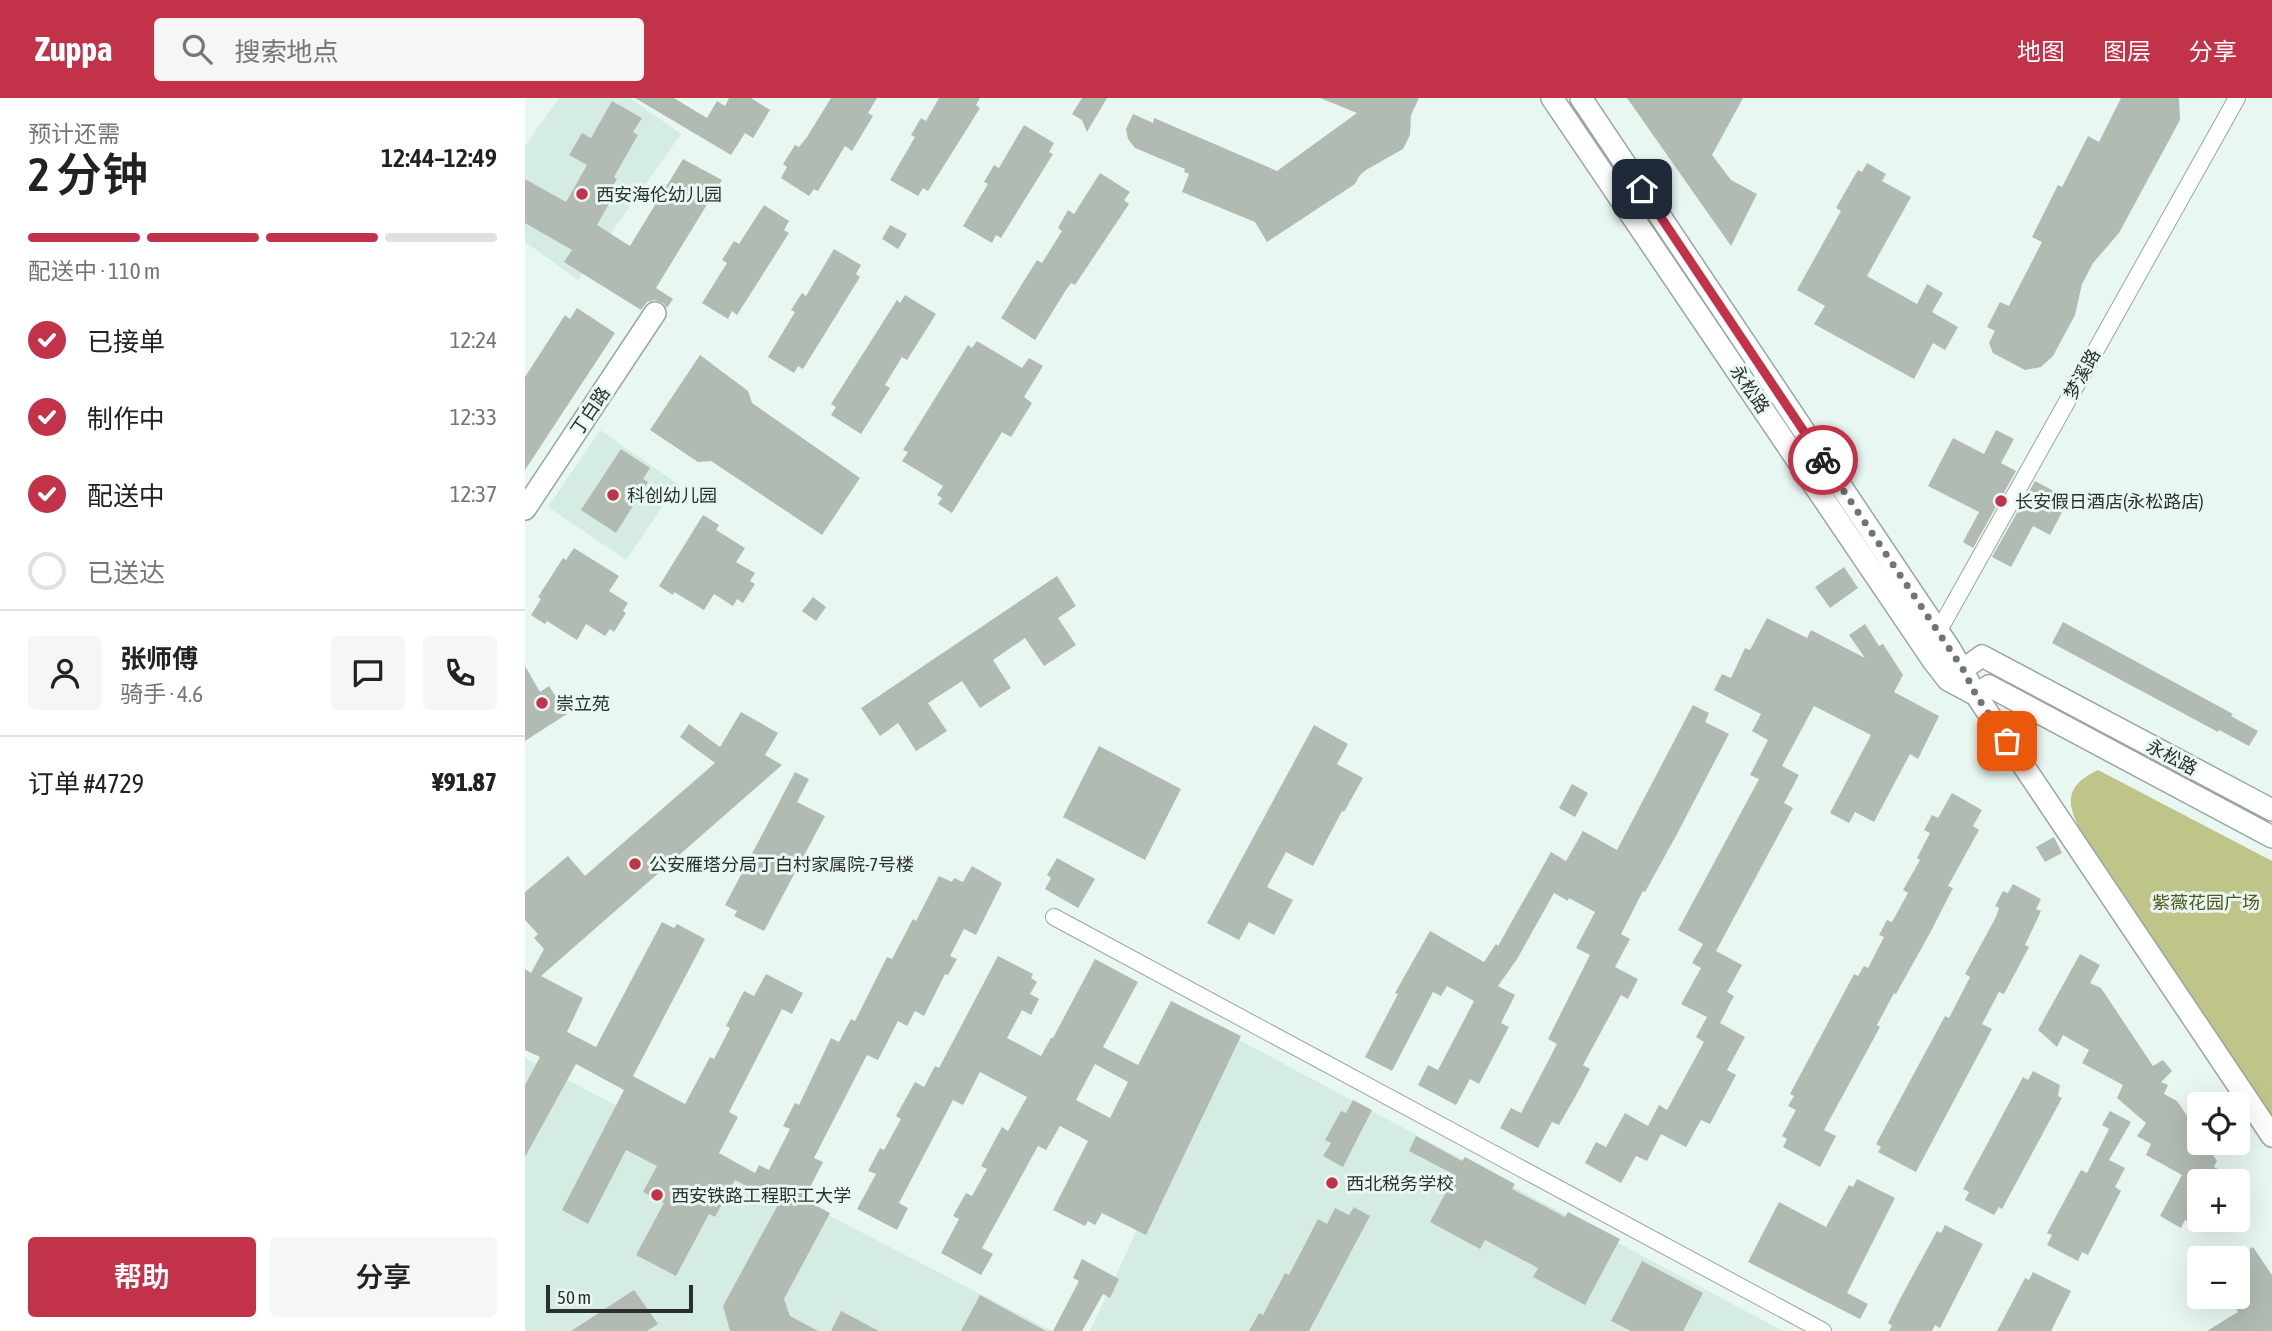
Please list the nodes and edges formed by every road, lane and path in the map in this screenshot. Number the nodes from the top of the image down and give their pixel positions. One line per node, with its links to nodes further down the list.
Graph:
1 (1552, 98): 6 (street, 永松路)
2 (1581, 98): 6 (street, 永松路)
3 (2237, 98): 6 (street, 梦溪路)
4 (655, 313): 5 (street, 丁白路)
5 (525, 509)
6 (1929, 637): 7 (street, 永松路)
7 (1955, 675): 8 (street, 永松路); 9 (street, 永松路)
8 (1976, 695): 10 (street, 永松路); 12 (street)
9 (2272, 810)
10 (2272, 837)
11 (1054, 918): 13 (street)
12 (2272, 1136)
13 (1823, 1331)

